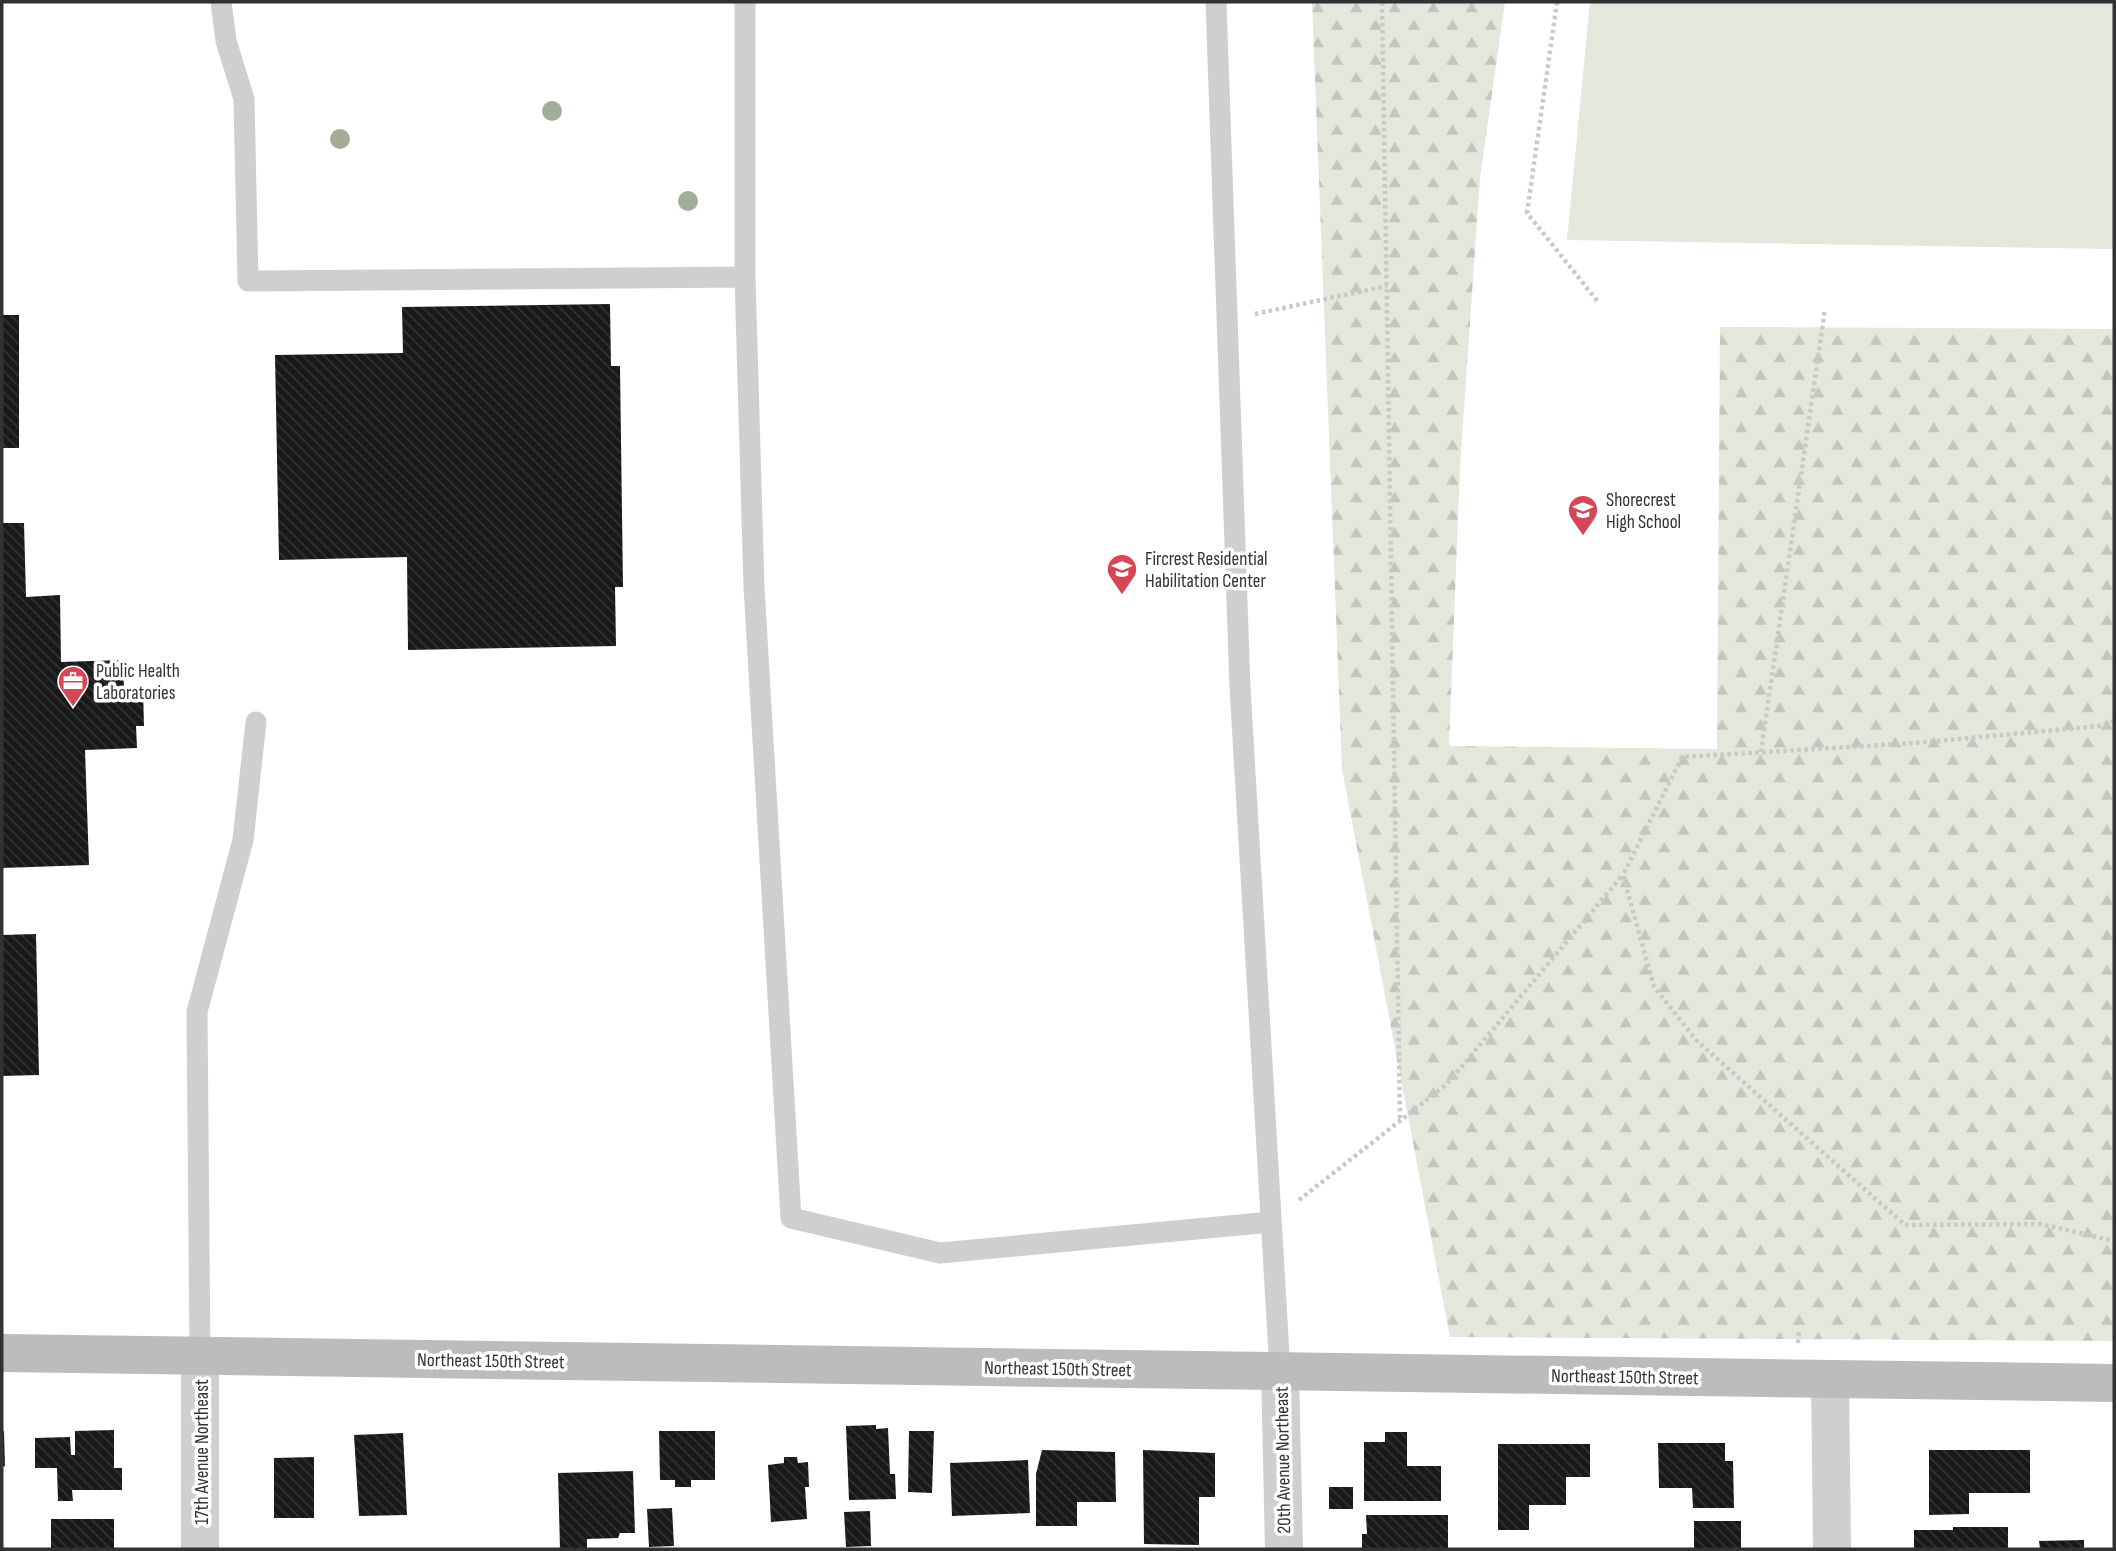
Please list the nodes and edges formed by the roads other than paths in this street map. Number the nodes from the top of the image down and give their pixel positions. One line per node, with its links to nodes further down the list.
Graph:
1 (221, 2): 4 (lane)
2 (745, 2): 4 (lane)
3 (1216, 2): 6 (lane)
4 (745, 277): 6 (lane)
5 (257, 722): 8 (lane)
6 (1271, 1222): 9 (lane)
7 (2, 1353): 8 (street, Northeast 150th Street)
8 (200, 1356): 9 (street, Northeast 150th Street); 12 (street, 17th Avenue Northeast)
9 (1280, 1371): 10 (street, Northeast 150th Street); 13 (street, 20th Avenue Northeast)
10 (1830, 1379): 11 (street, Northeast 150th Street); 14 (street)
11 (2114, 1383)
12 (200, 1549)
13 (1284, 1549)
14 (1832, 1549)

